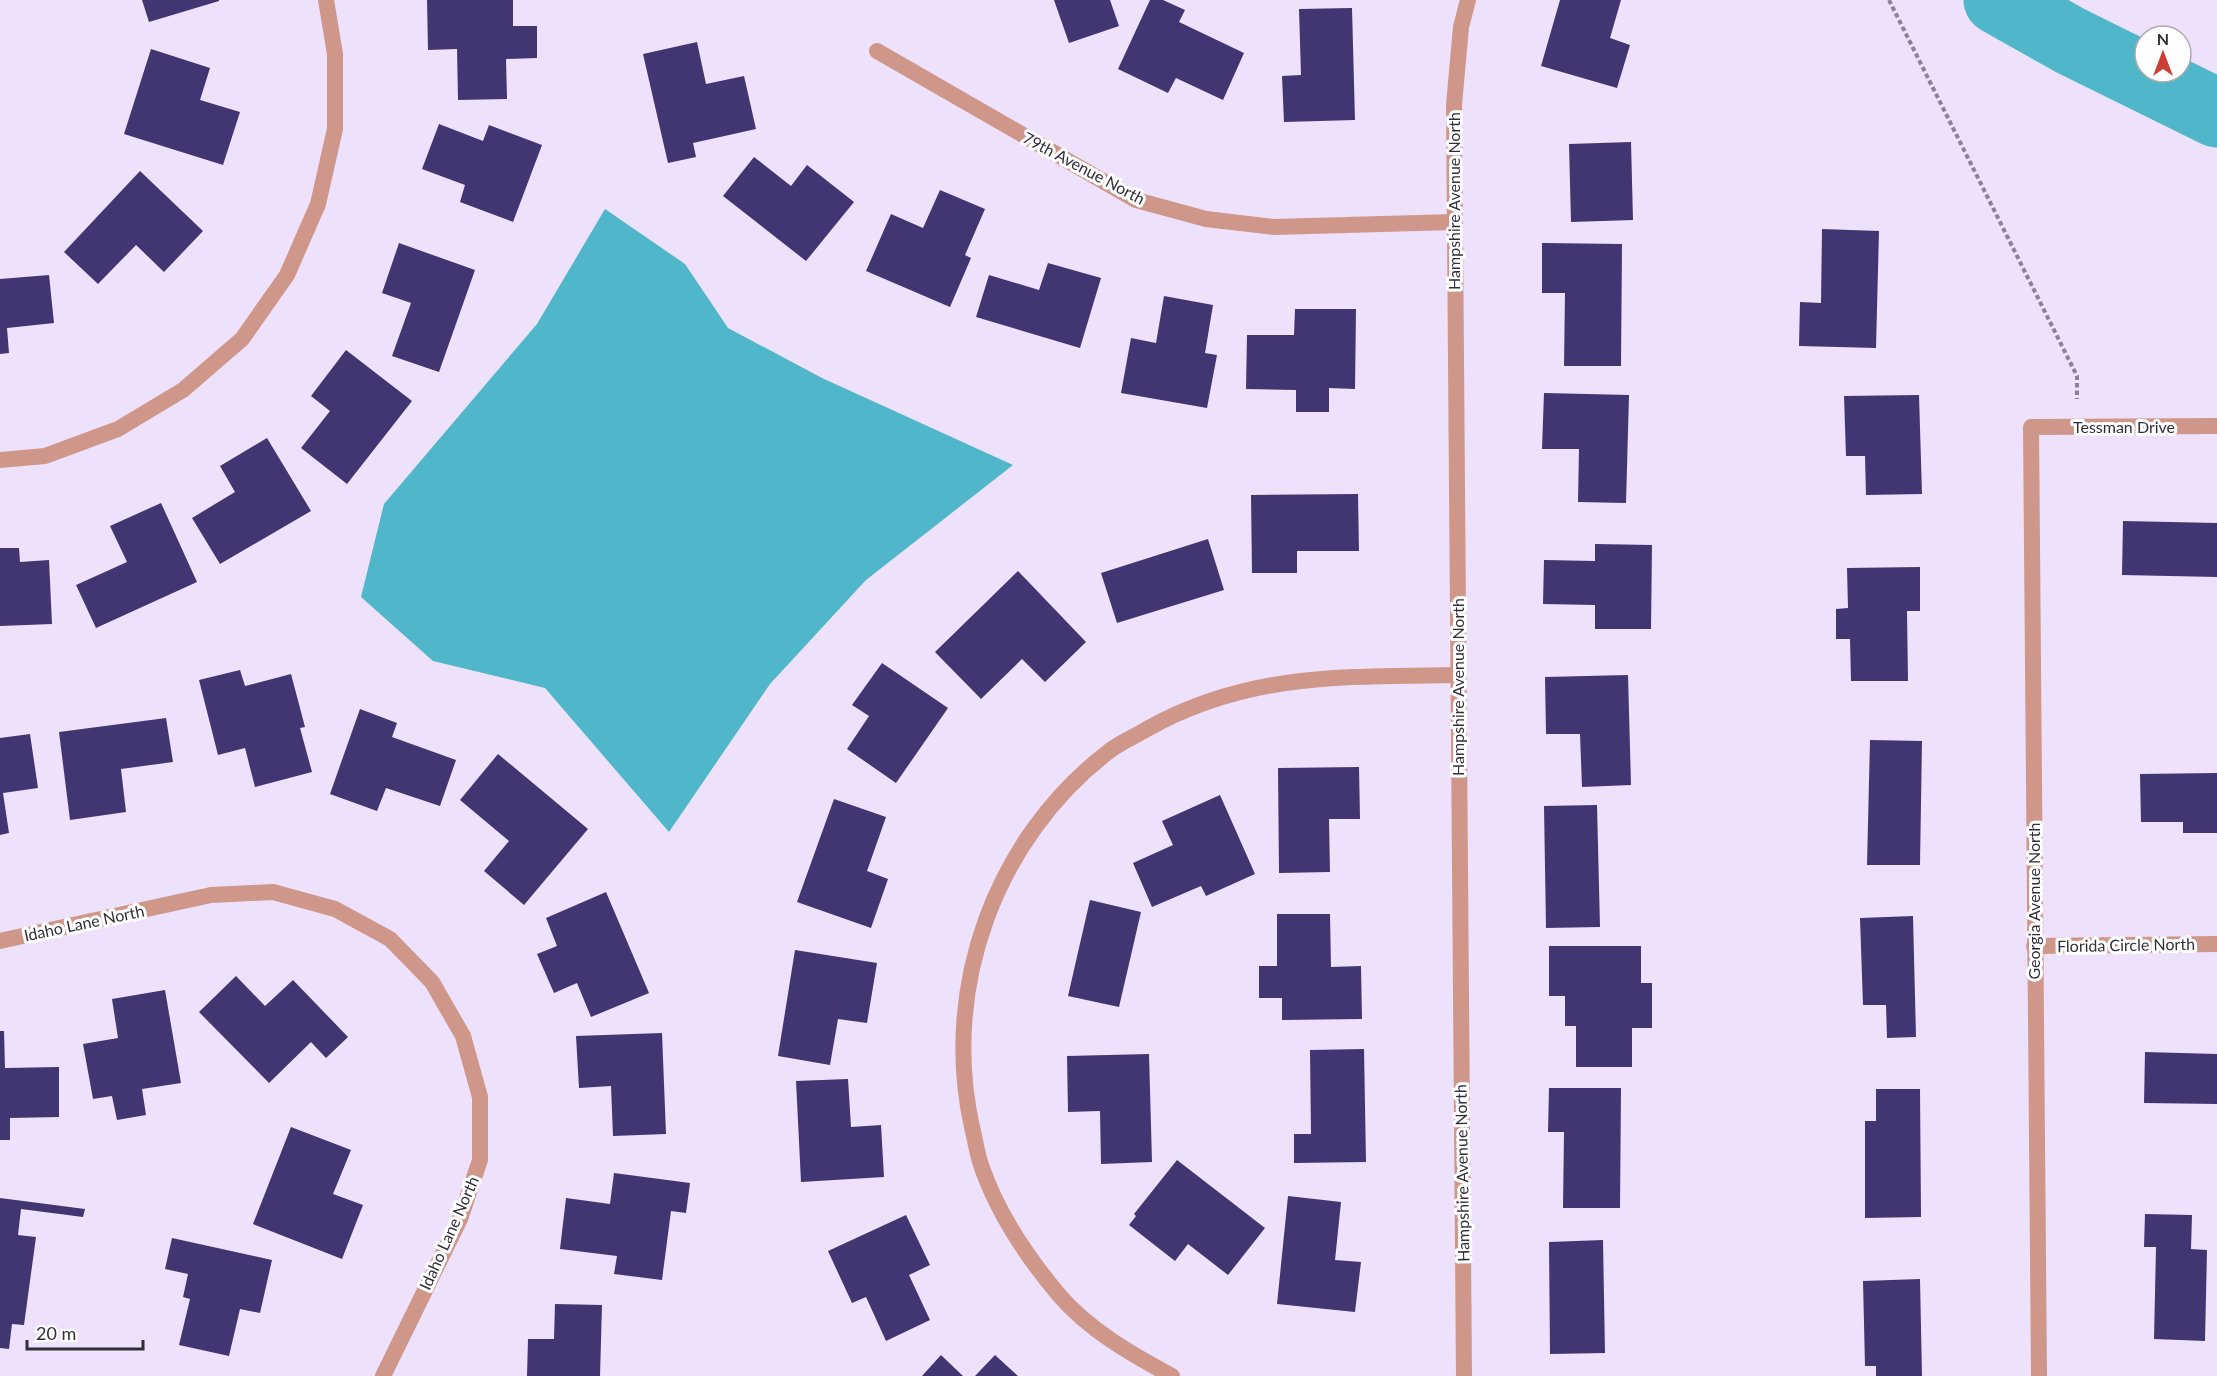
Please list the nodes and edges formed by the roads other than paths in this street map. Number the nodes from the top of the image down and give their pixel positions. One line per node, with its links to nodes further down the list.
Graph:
1 (326, 0): 7 (street)
2 (1468, 0): 4 (street, Hampshire Avenue North)
3 (877, 51): 4 (street, 79th Avenue North)
4 (1454, 222): 8 (street, Hampshire Avenue North)
5 (2217, 426): 6 (street, Tessman Drive)
6 (2031, 427): 11 (street, Georgia Avenue North)
7 (0, 460)
8 (1458, 675): 13 (street); 14 (street, Hampshire Avenue North)
9 (0, 941): 12 (street, Idaho Lane North)
10 (2217, 944): 11 (street, Florida Circle North)
11 (2034, 946): 15 (street, Georgia Avenue North)
12 (383, 1376)
13 (1172, 1376)
14 (1464, 1376)
15 (2039, 1376)

